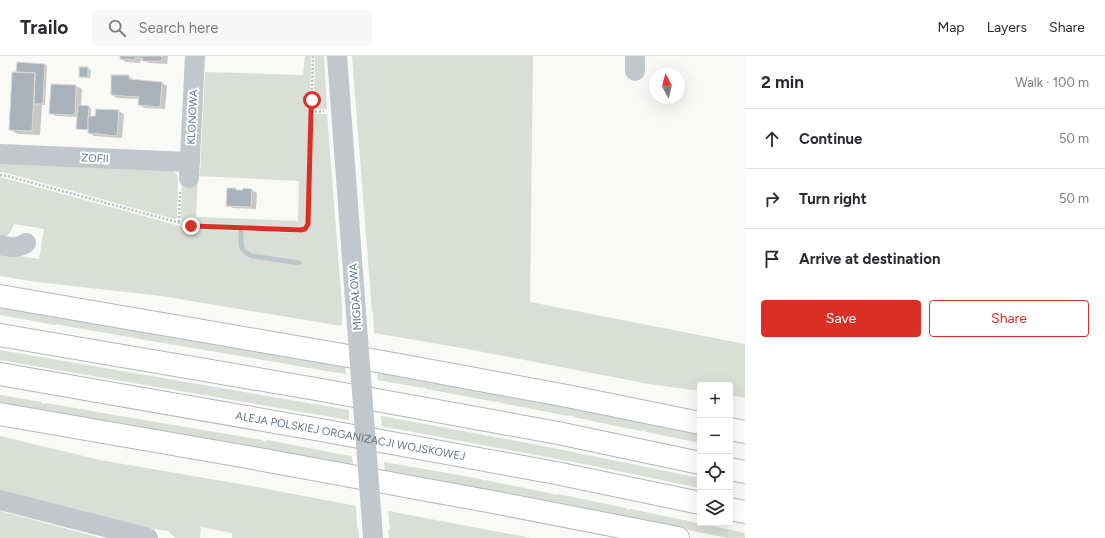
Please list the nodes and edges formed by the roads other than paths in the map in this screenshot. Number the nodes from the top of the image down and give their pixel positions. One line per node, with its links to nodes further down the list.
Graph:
1 (195, 56): 4 (street, KLONOWA)
2 (337, 56): 21 (street, MIGDAŁOWA, bridge)
3 (0, 154): 4 (street, ZOFII)
4 (189, 170)
5 (26, 243): 6 (street)
6 (0, 245)
7 (0, 296): 11 (highway)
8 (0, 335): 14 (highway)
9 (0, 374): 18 (highway, ALEJA POLSKIEJ ORGANIZACJI WOJSKOWEJ)
10 (0, 414): 23 (highway)
11 (697, 422)
12 (733, 430): 13 (highway)
13 (745, 432)
14 (697, 462)
15 (733, 470): 16 (highway)
16 (745, 472)
17 (0, 500): 22 (street)
18 (697, 502)
19 (733, 510): 20 (highway)
20 (745, 512)
21 (372, 531)
22 (148, 538)
23 (678, 538)

